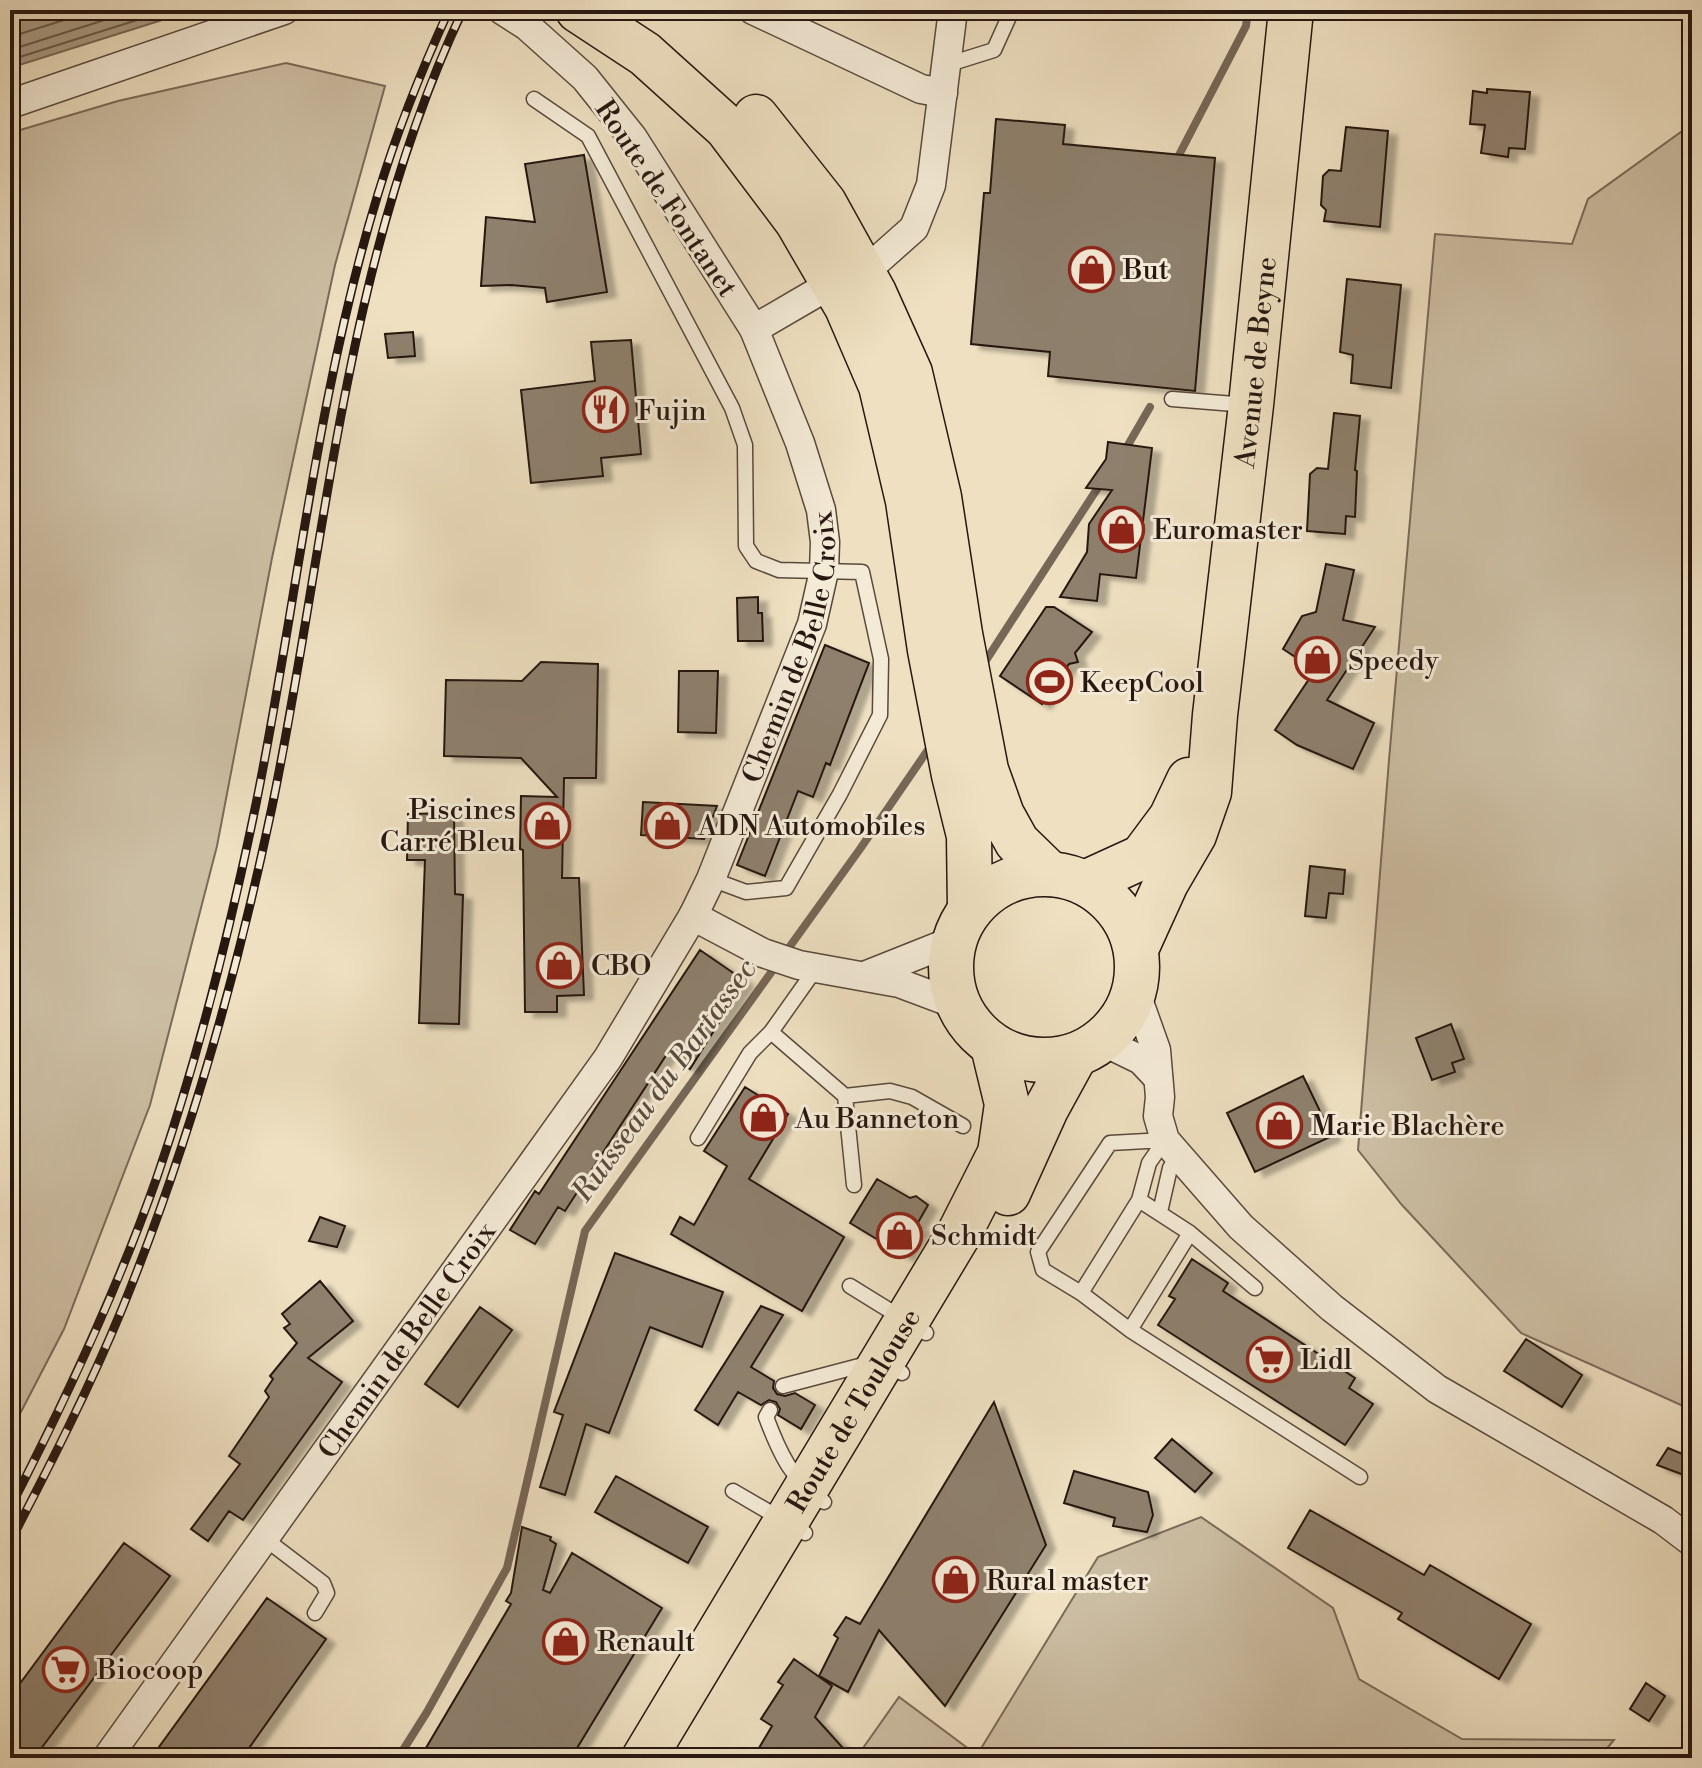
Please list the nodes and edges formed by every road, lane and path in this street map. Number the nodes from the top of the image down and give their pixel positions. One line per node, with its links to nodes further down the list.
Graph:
1 (284, 10): 12 (street)
2 (502, 10): 15 (street, Route de Fontanet)
3 (578, 10): 19 (main road)
4 (633, 10): 19 (main road)
5 (753, 10): 10 (street)
6 (953, 10): 9 (street)
7 (1012, 10): 9 (lane)
8 (1291, 10): 17 (main road, Avenue de Beyne)
9 (946, 65): 10 (street)
10 (943, 93): 13 (street)
11 (534, 99): 18 (lane)
12 (10, 104)
13 (878, 260)
14 (821, 290): 15 (street)
15 (754, 329): 18 (street, Chemin de Belle Croix)
16 (1172, 399): 17 (lane)
17 (1251, 405): 20 (main road, Avenue de Beyne)
18 (824, 571): 23 (street, Chemin de Belle Croix); 23 (lane)
19 (945, 642): 21 (main road)
20 (1215, 715): 22 (main road, Avenue de Beyne); 27 (main road, Avenue de Beyne)
21 (970, 772): 22 (main road); 25 (main road)
22 (1068, 878): 25 (main road); 27 (main road)
23 (711, 879): 24 (street, Chemin de Belle Croix)
24 (693, 916): 26 (street); 53 (street, Chemin de Belle Croix)
25 (962, 925): 28 (street); 29 (main road)
26 (808, 966): 28 (street); 30 (lane)
27 (1136, 970): 32 (main road); 33 (street)
28 (866, 975): 29 (street)
29 (958, 1005): 31 (main road)
30 (771, 1032): 34 (lane); 36 (lane)
31 (993, 1046): 32 (main road); 45 (main road, Route de Toulouse)
32 (1088, 1048): 33 (street); 45 (main road, Route de Toulouse)
33 (1158, 1078): 37 (street)
34 (845, 1096): 35 (lane); 38 (lane)
35 (963, 1126)
36 (698, 1138)
37 (1171, 1148): 39 (lane); 40 (lane); 44 (lane); 54 (street)
38 (854, 1185)
39 (1139, 1200): 40 (lane); 44 (lane)
40 (1160, 1212): 41 (lane)
41 (1190, 1233): 43 (lane); 46 (lane)
42 (850, 1286): 45 (lane)
43 (1255, 1288)
44 (1081, 1293): 46 (lane)
45 (916, 1327): 47 (main road, Route de Toulouse)
46 (1130, 1330): 50 (lane)
47 (892, 1367): 48 (lane); 52 (main road, Route de Toulouse)
48 (783, 1386)
49 (770, 1410): 52 (lane)
50 (1360, 1477)
51 (733, 1491): 52 (lane)
52 (804, 1512): 57 (main road, Route de Toulouse); 58 (main road, Route de Toulouse)
53 (264, 1538): 55 (lane); 56 (street, Chemin de Belle Croix)
54 (1692, 1542)
55 (315, 1613)
56 (107, 1758)
57 (644, 1758)
58 (671, 1758)

